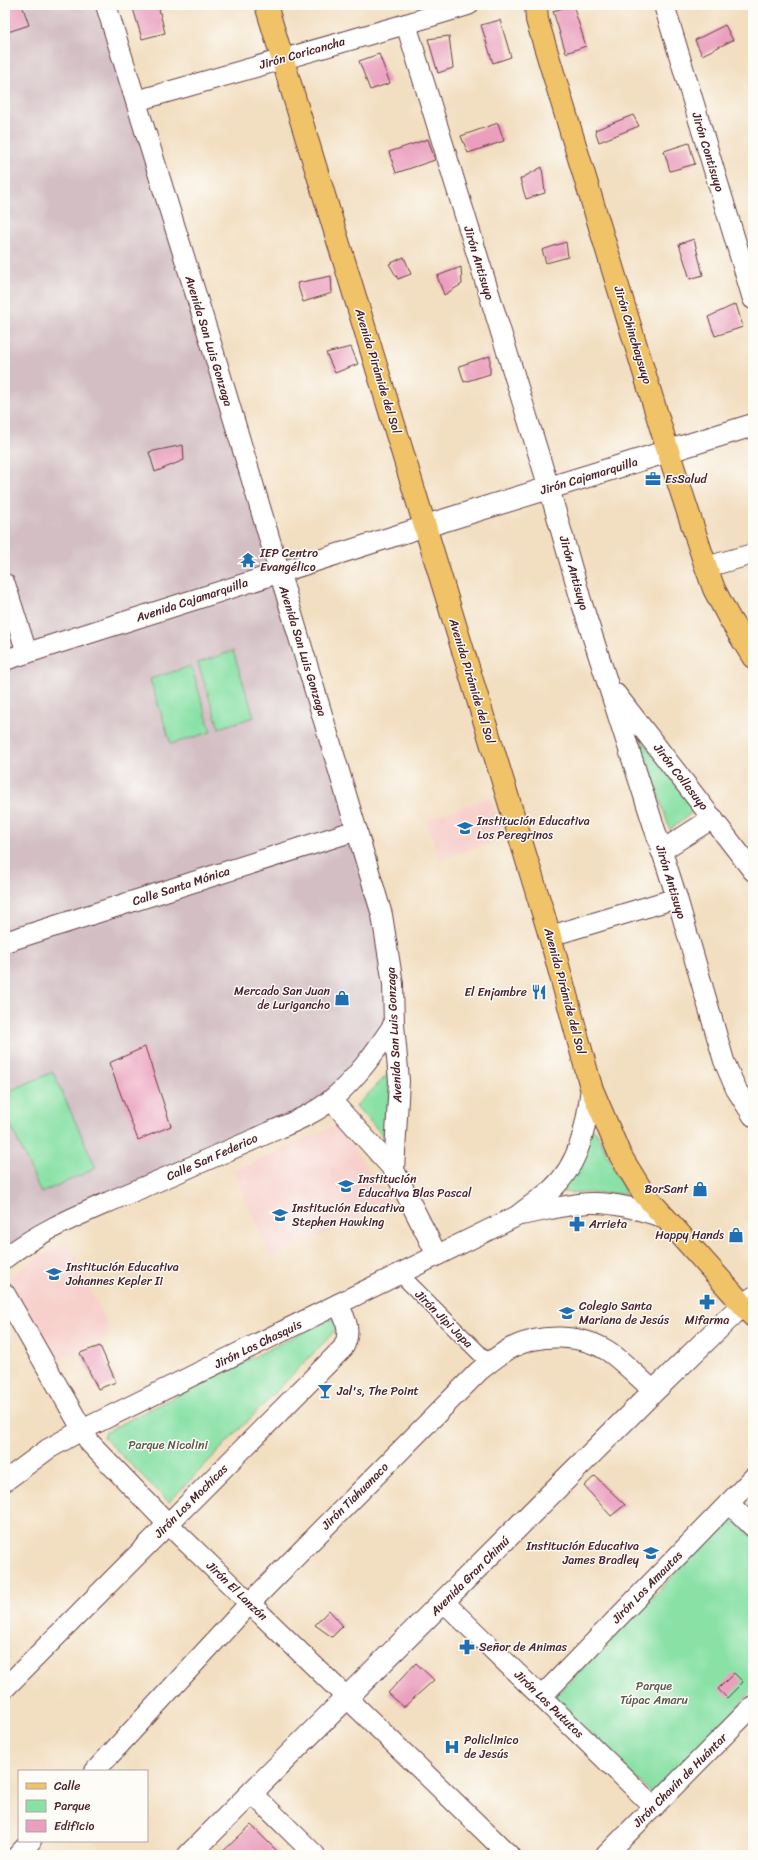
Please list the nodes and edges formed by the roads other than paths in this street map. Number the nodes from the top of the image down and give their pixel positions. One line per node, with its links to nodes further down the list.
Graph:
1 (106, 5): 8 (street, Avenida San Luis Gonzaga)
2 (266, 5): 7 (main road, Avenida Pirámide del Sol)
3 (468, 5): 6 (street, Jirón Coricancha)
4 (536, 5): 11 (main road, Jirón Chinchaysuyo)
5 (664, 5): 9 (street, Jirón Contisuyo)
6 (406, 24): 7 (street, Jirón Coricancha); 12 (street, Jirón Antisuyo)
7 (282, 59): 8 (street, Jirón Coricancha); 13 (main road, Avenida Pirámide del Sol)
8 (136, 101): 16 (street, Avenida San Luis Gonzaga)
9 (753, 299)
10 (753, 425): 11 (street, Jirón Cajamarquilla)
11 (668, 451): 12 (street, Jirón Cajamarquilla); 15 (main road, Jirón Chinchaysuyo)
12 (549, 488): 13 (street, Jirón Cajamarquilla); 21 (street, Jirón Antisuyo)
13 (426, 526): 16 (street, Avenida Cajamarquilla); 27 (main road, Avenida Pirámide del Sol)
14 (753, 554): 15 (street)
15 (706, 567): 19 (main road, Jirón Chinchaysuyo)
16 (280, 571): 18 (street, Avenida Cajamarquilla); 23 (street, Avenida San Luis Gonzaga)
17 (5, 584): 18 (street)
18 (27, 653): 20 (street, Avenida Cajamarquilla)
19 (753, 656)
20 (5, 660)
21 (608, 684): 22 (street, Jirón Collasuyo); 24 (street, Jirón Antisuyo)
22 (713, 818): 24 (street); 25 (street, Jirón Collasuyo)
23 (357, 830): 28 (street, Calle Santa Mónica); 29 (street, Avenida San Luis Gonzaga)
24 (662, 852): 26 (street, Jirón Antisuyo)
25 (753, 871)
26 (677, 898): 27 (street); 32 (street, Jirón Antisuyo)
27 (550, 936): 30 (main road, Avenida Pirámide del Sol)
28 (5, 942)
29 (394, 1024): 31 (street, Calle San Federico); 33 (street, Avenida San Luis Gonzaga)
30 (591, 1087): 34 (street, Jirón Los Chasquis); 35 (main road, Avenida Pirámide del Sol)
31 (331, 1100): 33 (street); 37 (street, Calle San Federico)
32 (753, 1116)
33 (394, 1170): 36 (street)
34 (517, 1216): 35 (street, Jirón Los Chasquis); 36 (street, Jirón Los Chasquis)
35 (663, 1217): 41 (main road, Avenida Pirámide del Sol)
36 (437, 1255): 38 (street, Jirón Los Chasquis)
37 (5, 1258)
38 (400, 1274): 40 (street, Jirón Los Chasquis); 42 (street, Jirón Jipi Japa)
39 (5, 1294): 44 (street, Jirón El Lanzón)
40 (338, 1304): 44 (street, Jirón Los Chasquis); 48 (street, Jirón Los Mochicas)
41 (750, 1307): 43 (street, Avenida Gran Chimú)
42 (489, 1363): 43 (street, Jirón Tiahuanaco); 51 (street, Jirón Tiahuanaco)
43 (654, 1391): 50 (street, Avenida Gran Chimú)
44 (82, 1430): 46 (street, Jirón Los Chasquis); 48 (street, Jirón El Lanzón)
45 (753, 1478): 47 (street, Jirón Los Amautas)
46 (5, 1480)
47 (729, 1503): 49 (street); 53 (street, Jirón Los Amautas)
48 (168, 1524): 51 (street, Jirón El Lanzón); 52 (street, Jirón Los Mochicas)
49 (753, 1527)
50 (444, 1602): 53 (street, Jirón Los Pututos); 54 (street, Avenida Gran Chimú)
51 (250, 1603): 54 (street, Jirón El Lanzón); 56 (street, Jirón Tiahuanaco)
52 (5, 1688)
53 (542, 1696): 58 (street, Jirón Los Pututos)
54 (347, 1697): 57 (street, Avenida Gran Chimú); 63 (street, Jirón El Lanzón)
55 (753, 1706): 58 (street, Jirón Chavín de Huántar)
56 (96, 1770)
57 (251, 1792): 61 (street, Avenida Gran Chimú); 62 (street)
58 (654, 1807): 64 (street, Jirón Chavín de Huántar)
59 (30, 1842): 60 (street)
60 (18, 1855)
61 (189, 1855)
62 (315, 1855)
63 (509, 1855)
64 (606, 1855)

